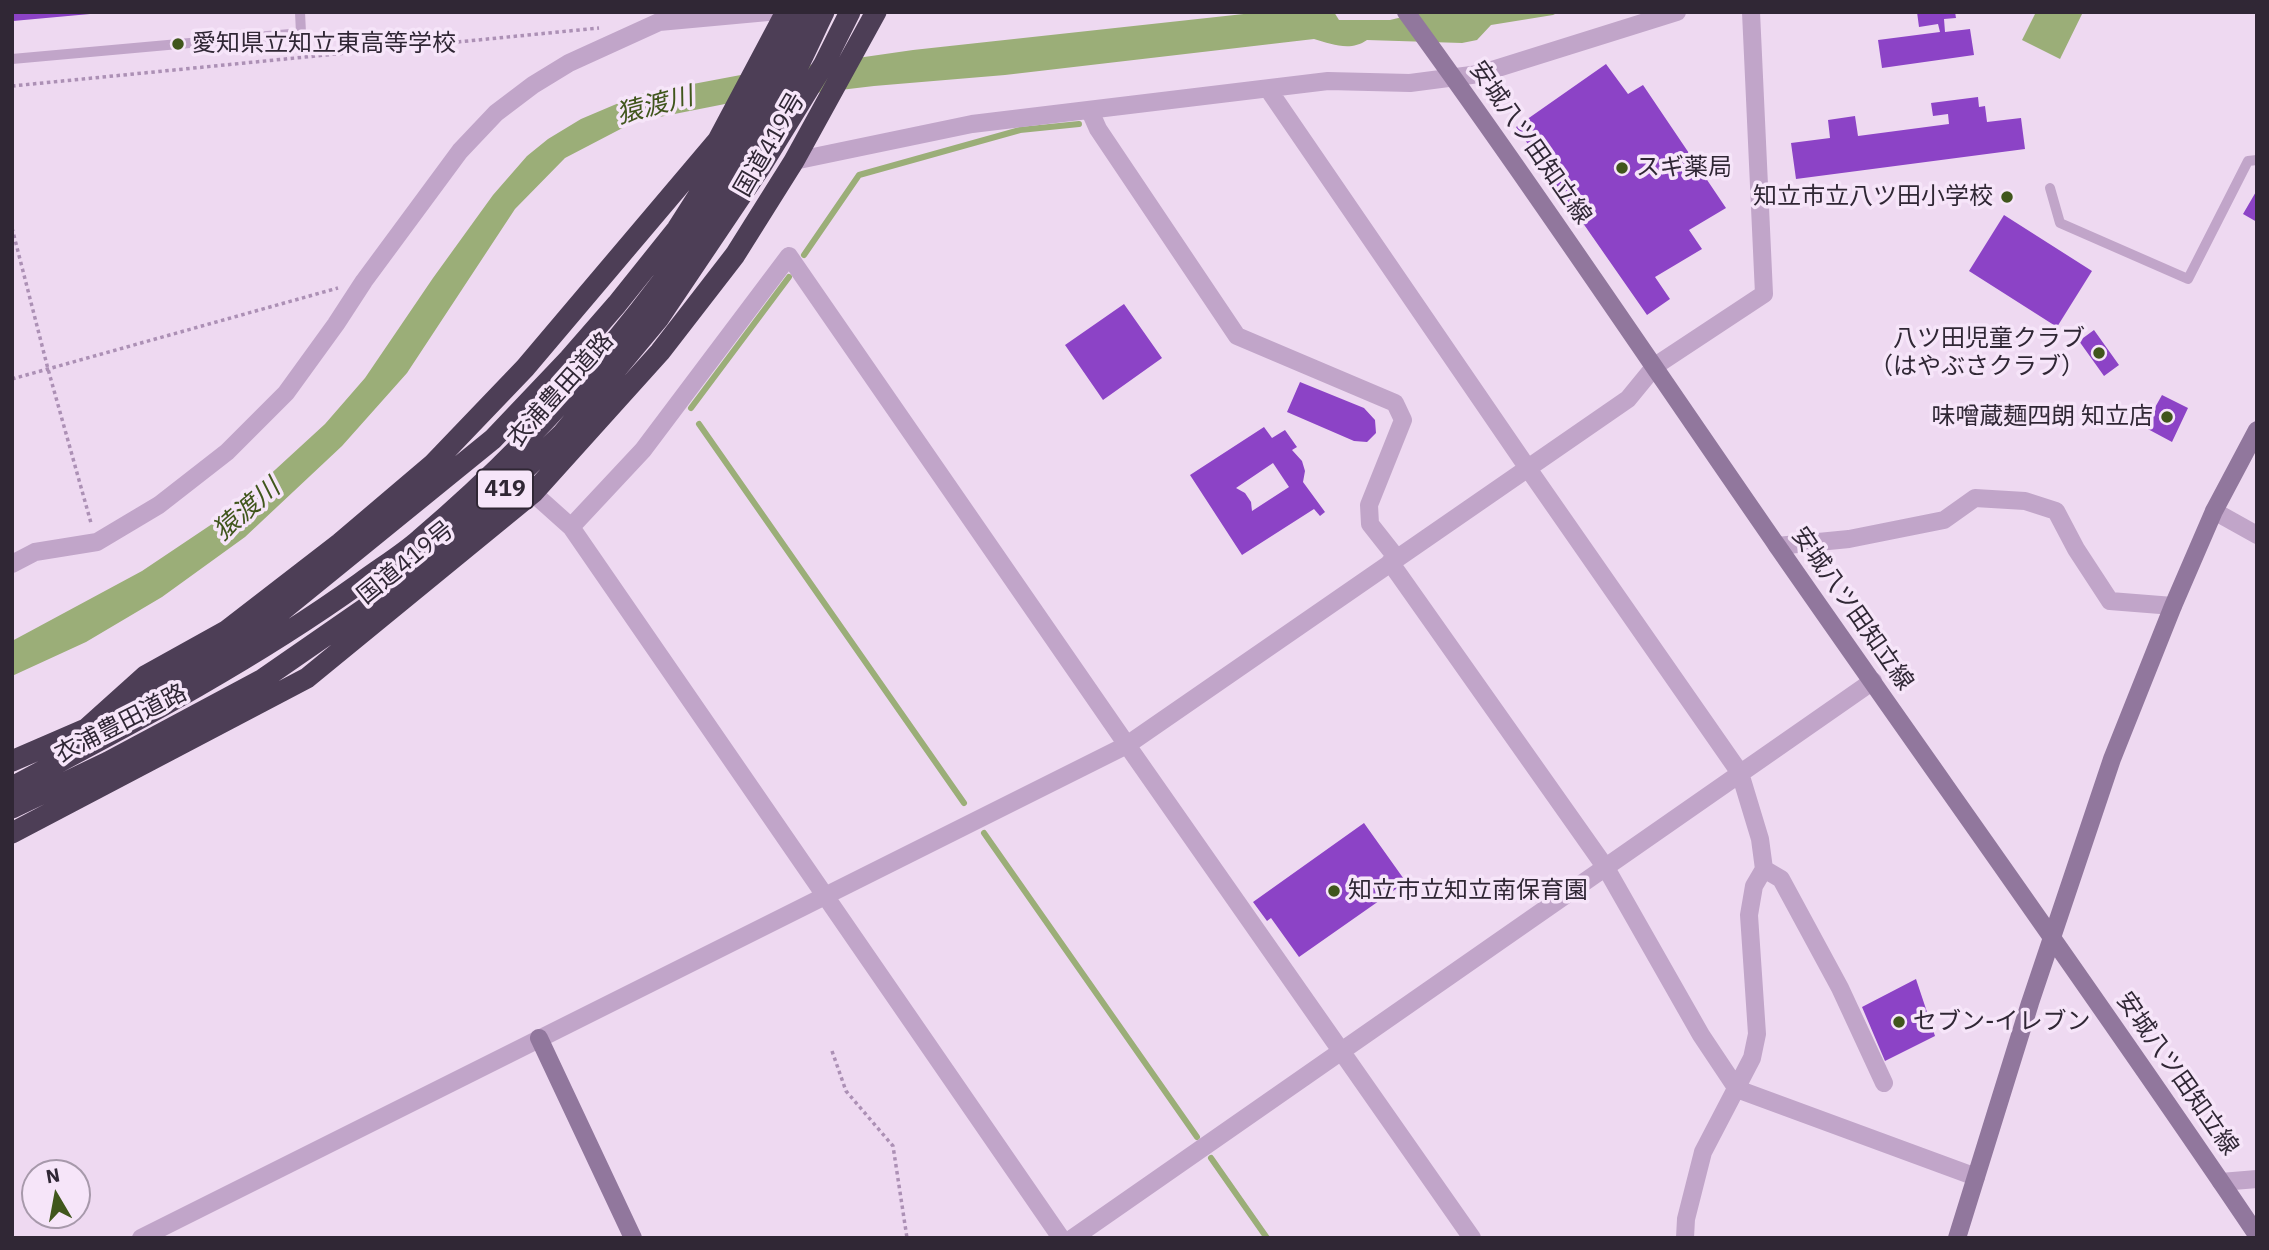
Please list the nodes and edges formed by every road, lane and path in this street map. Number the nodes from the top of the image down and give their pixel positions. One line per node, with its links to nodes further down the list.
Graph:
1 (300, 12): 12 (lane)
2 (768, 12): 21 (street)
3 (786, 12): 37 (highway, 国道419号 / 419)
4 (807, 12): 37 (highway, 衣浦豊田道路 / 419)
5 (824, 12): 41 (highway, 衣浦豊田道路 / 419)
6 (850, 12): 41 (highway, 衣浦豊田道路 / 419)
7 (876, 12): 18 (highway, 国道419号 / 419)
8 (1406, 12): 13 (main road, 安城八ツ田知立線)
9 (1677, 12): 13 (street)
10 (1751, 12): 22 (street)
11 (604, 27): 14 (path)
12 (12, 58)
13 (1453, 77): 15 (street); 22 (main road, 安城八ツ田知立線)
14 (12, 86)
15 (1268, 89): 16 (street); 26 (street)
16 (1090, 111): 18 (street); 33 (street)
17 (2257, 160): 19 (lane)
18 (794, 161): 27 (highway, 国道419号 / 419)
19 (2050, 188)
20 (12, 228): 23 (path)
21 (364, 281): 23 (path); 31 (street)
22 (1655, 366): 26 (street); 32 (main road, 安城八ツ田知立線)
23 (48, 369): 24 (path); 31 (path)
24 (12, 379)
25 (2257, 430): 28 (main road)
26 (1527, 467): 33 (street); 40 (street)
27 (533, 493): 29 (street); 42 (highway, 国道419号 / 419)
28 (2214, 511): 30 (street); 35 (main road)
29 (570, 527): 38 (street); 45 (street)
30 (2257, 535)
31 (97, 542): 34 (street)
32 (1777, 546): 35 (street); 36 (main road, 安城八ツ田知立線)
33 (1393, 560): 38 (street); 43 (street)
34 (12, 564)
35 (2173, 606): 46 (main road)
36 (1873, 681): 40 (street); 46 (main road, 安城八ツ田知立線)
37 (86, 729): 39 (highway, 国道419号 / 419)
38 (1127, 745): 45 (street); 49 (street)
39 (12, 761)
40 (1740, 773): 43 (street); 44 (street)
41 (15, 802)
42 (12, 833)
43 (1606, 868): 49 (street); 51 (street)
44 (1764, 869): 50 (street); 51 (street)
45 (825, 896): 47 (street); 59 (street)
46 (2052, 937): 52 (main road); 54 (main road, 安城八ツ田知立線)
47 (539, 1038): 56 (street); 57 (main road)
48 (832, 1051): 58 (path)
49 (1342, 1052): 60 (street); 61 (street)
50 (1884, 1083)
51 (1737, 1089): 52 (street); 62 (street)
52 (1976, 1177): 63 (main road)
53 (2257, 1179): 54 (street)
54 (2221, 1182): 55 (main road, 安城八ツ田知立線)
55 (2257, 1235)
56 (141, 1238)
57 (633, 1238)
58 (907, 1238)
59 (1061, 1238)
60 (1073, 1238)
61 (1472, 1238)
62 (1685, 1238)
63 (1957, 1238)

